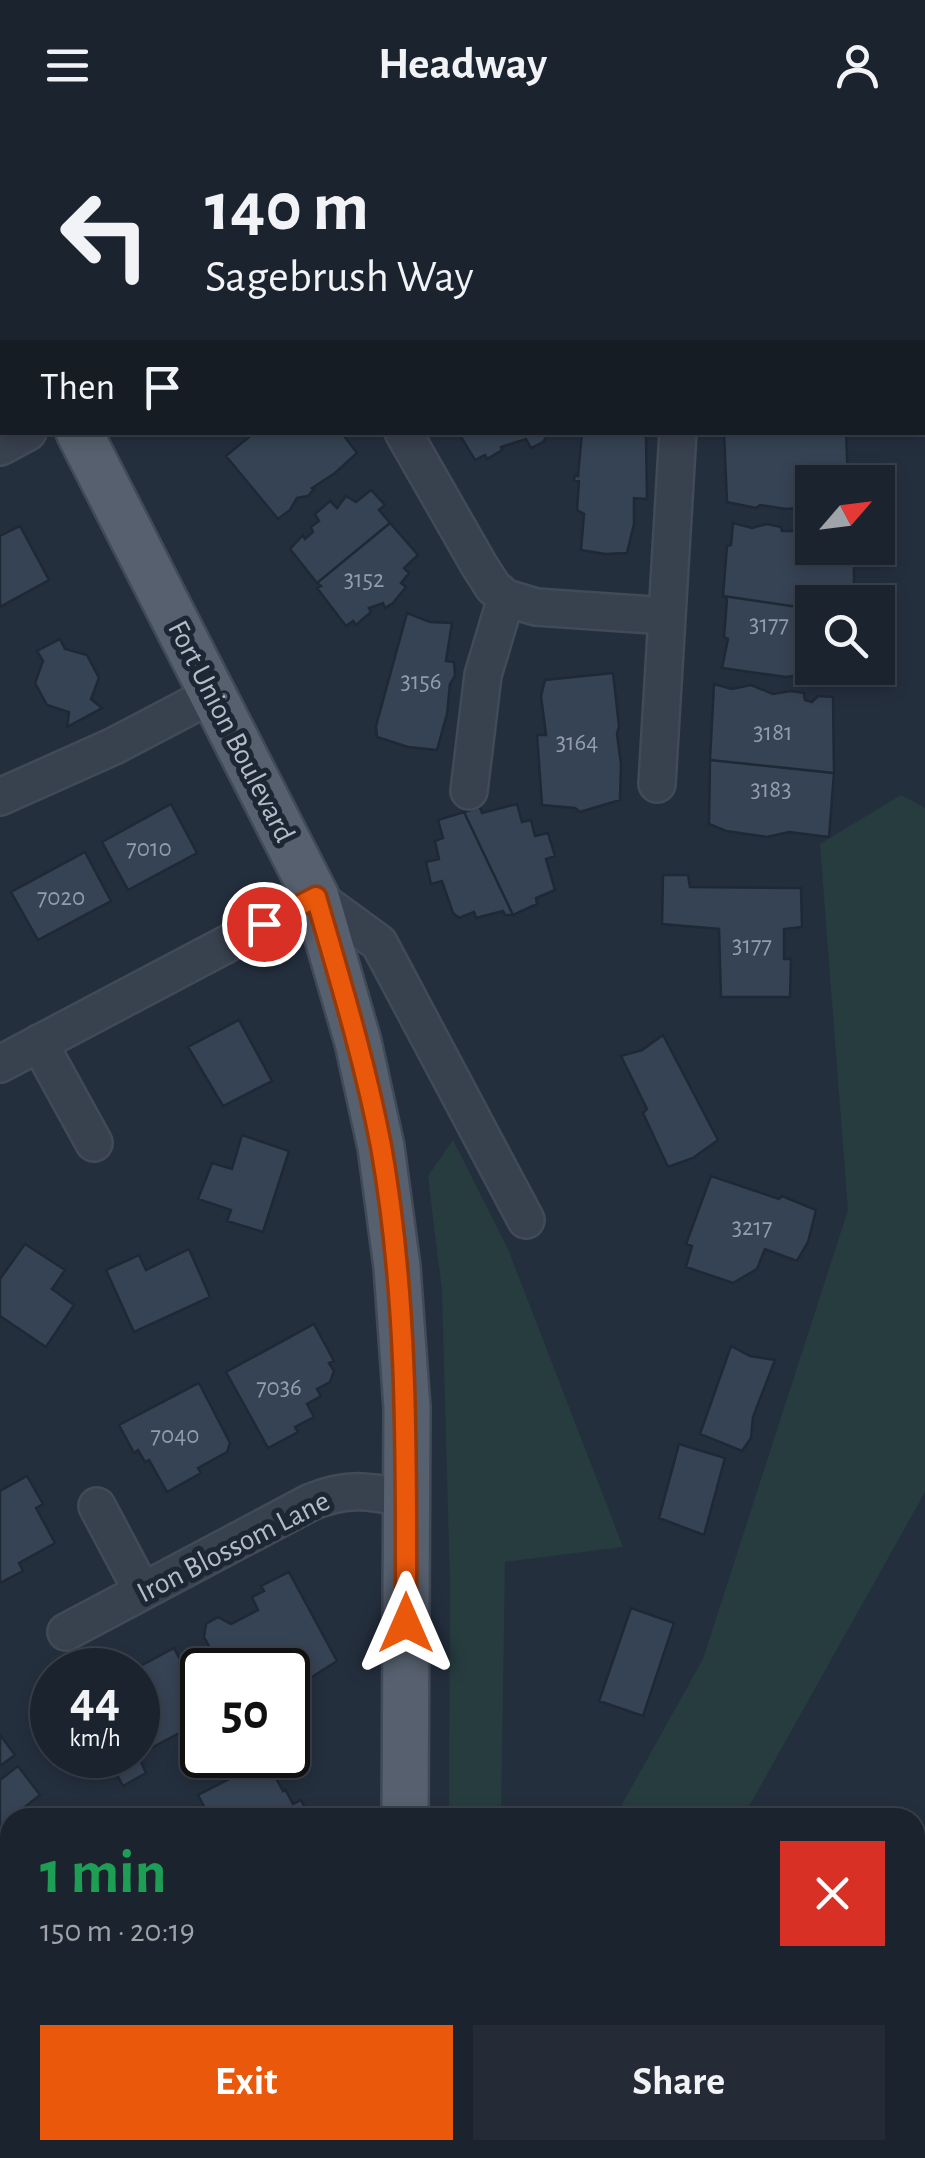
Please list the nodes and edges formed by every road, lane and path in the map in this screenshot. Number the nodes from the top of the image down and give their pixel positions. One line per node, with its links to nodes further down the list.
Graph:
1 (23, 435): 5 (street)
2 (406, 435): 6 (street)
3 (678, 435): 7 (street)
4 (92, 437): 8 (main road, Fort Union Boulevard)
5 (0, 448)
6 (506, 598): 7 (street); 10 (street)
7 (666, 616): 9 (street)
8 (213, 694): 11 (street); 12 (main road, Fort Union Boulevard)
9 (656, 784)
10 (469, 791)
11 (0, 797)
12 (316, 897): 13 (street); 16 (street); 17 (main road, Fort Union Boulevard)
13 (39, 1043): 14 (street); 15 (street)
14 (0, 1064)
15 (94, 1142)
16 (526, 1220)
17 (406, 1498): 19 (street, Iron Blossom Lane); 21 (main road, Fort Union Boulevard)
18 (97, 1506): 19 (street)
19 (142, 1591): 20 (street, Iron Blossom Lane)
20 (66, 1632)
21 (405, 1808)

